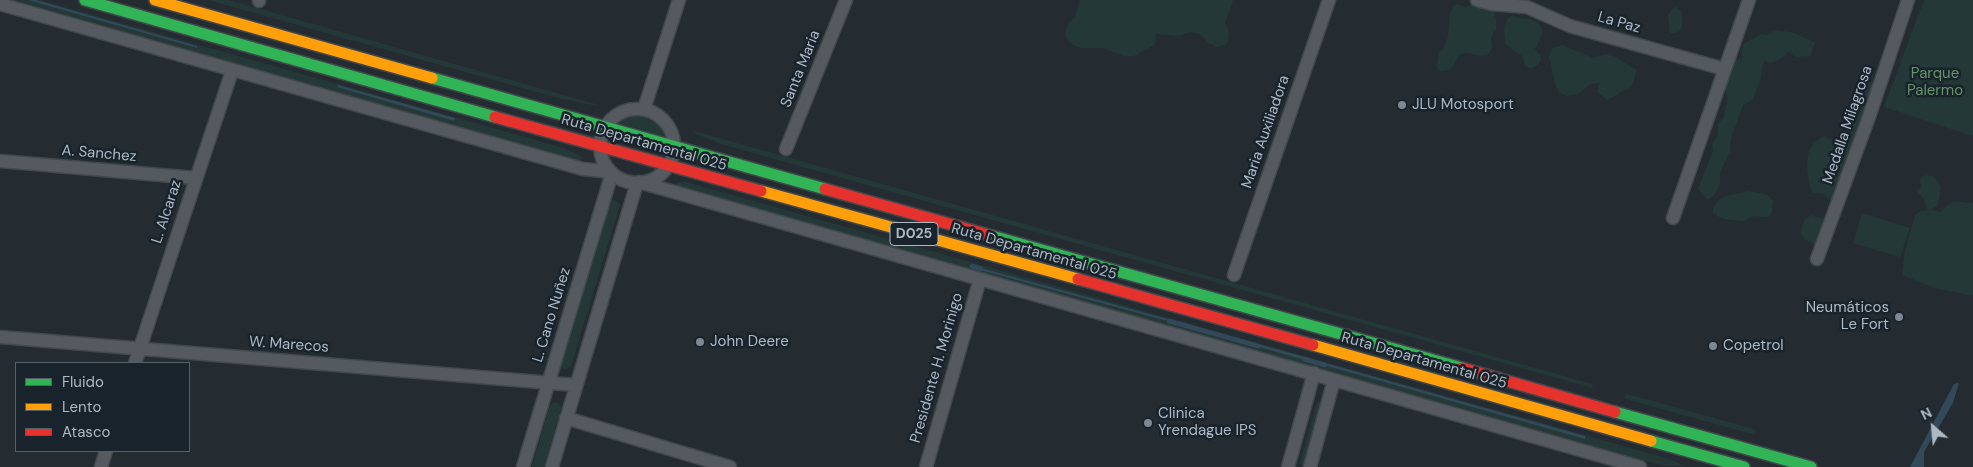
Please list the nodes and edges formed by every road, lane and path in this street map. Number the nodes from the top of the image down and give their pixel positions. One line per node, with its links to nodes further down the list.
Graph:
1 (85, 0): 14 (highway, Ruta Departamental 025 / D025)
2 (155, 0): 13 (highway, Ruta Departamental 025 / D025)
3 (680, 0): 12 (street)
4 (846, 0): 16 (street, Santa Maria)
5 (1328, 0): 24 (street, Maria Auxiliadora)
6 (1477, 0): 10 (street, La Paz)
7 (1749, 0): 10 (street)
8 (1908, 0): 23 (street, Medalla Milagrosa)
9 (0, 4): 11 (street)
10 (1724, 69): 22 (street)
11 (232, 71): 19 (street); 20 (street, L. Alcaraz)
12 (644, 109): 13 (street); 15 (street)
13 (605, 127): 14 (street); 15 (highway, Ruta Departamental 025 / D025)
14 (600, 147): 18 (highway, Ruta Departamental 025 / D025); 19 (street)
15 (675, 147): 18 (street); 46 (highway, Ruta Departamental 025 / D025)
16 (786, 149)
17 (0, 162): 20 (street, A. Sanchez)
18 (669, 166): 21 (street); 35 (highway, Ruta Departamental 025 / D025)
19 (612, 172): 21 (street); 31 (street, L. Cano Nuñez)
20 (195, 178): 27 (street, L. Alcaraz)
21 (638, 183): 25 (street); 32 (street)
22 (1673, 218)
23 (1817, 259)
24 (1234, 275)
25 (980, 279): 29 (street); 40 (street, Presidente H. Morinigo)
26 (0, 337): 27 (street, W. Marecos)
27 (140, 350): 28 (street, L. Alcaraz); 31 (street, W. Marecos)
28 (135, 362)
29 (1314, 374): 30 (street); 41 (street)
30 (1334, 380): 42 (street); 43 (street)
31 (549, 381): 32 (street, W. Marecos); 37 (street, L. Cano Nuñez)
32 (575, 385): 33 (street)
33 (566, 418): 38 (street); 39 (street)
34 (106, 452): 36 (street)
35 (1707, 456): 44 (street); 45 (highway, Ruta Departamental 025 / D025)
36 (101, 467)
37 (523, 467)
38 (552, 467)
39 (730, 467)
40 (926, 467)
41 (1288, 467)
42 (1310, 467)
43 (1640, 467)
44 (1692, 467)
45 (1744, 467)
46 (1811, 467)

